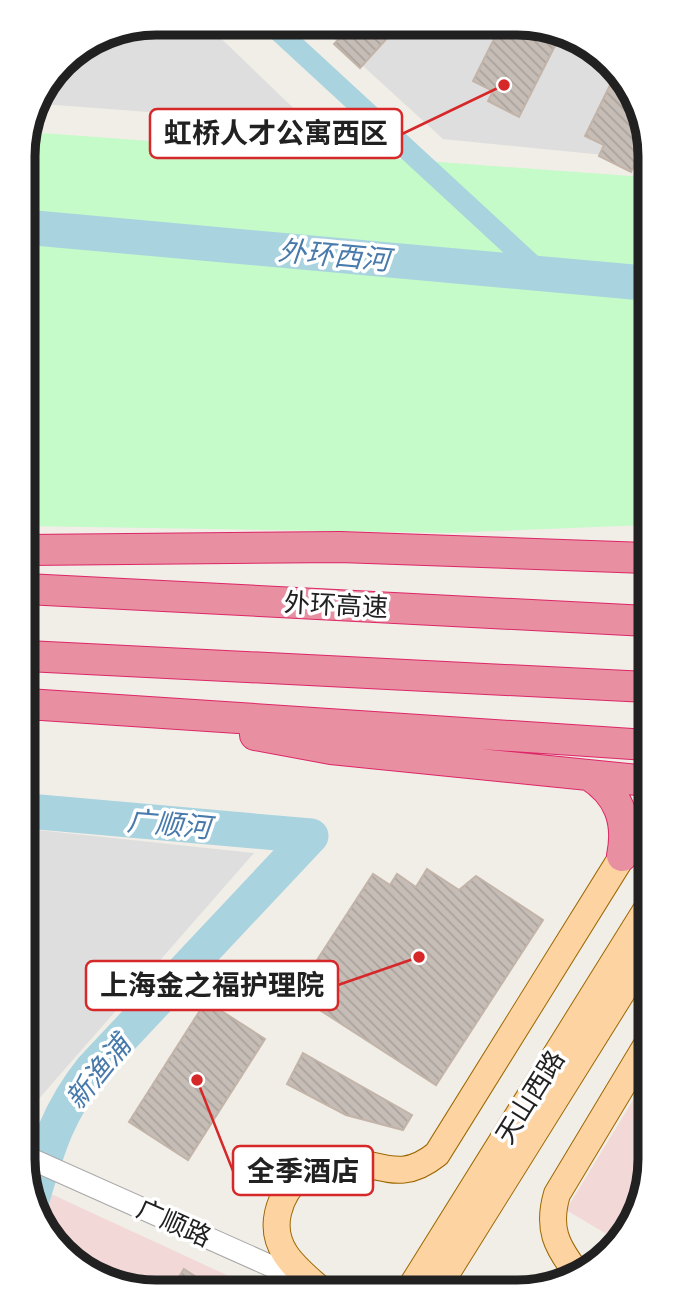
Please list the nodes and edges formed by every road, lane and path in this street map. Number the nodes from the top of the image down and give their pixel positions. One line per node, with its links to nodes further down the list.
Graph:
1 (638, 544): 3 (highway)
2 (35, 550): 3 (highway)
3 (523, 553): 4 (highway)
4 (638, 558)
5 (35, 589): 6 (highway, 外环高速)
6 (638, 621)
7 (35, 656): 8 (highway)
8 (638, 687)
9 (35, 705): 10 (highway)
10 (170, 714): 11 (highway); 12 (highway)
11 (638, 744)
12 (589, 775): 13 (highway); 15 (highway)
13 (638, 780)
14 (638, 831): 15 (main road)
15 (622, 856): 23 (main road)
16 (638, 924): 20 (main road, 天山西路)
17 (638, 965): 20 (main road, 天山西路)
18 (638, 1059): 21 (main road)
19 (35, 1161): 22 (street, 广顺路)
20 (465, 1224): 24 (main road, 天山西路)
21 (573, 1267)
22 (303, 1280)
23 (312, 1280)
24 (431, 1280)

